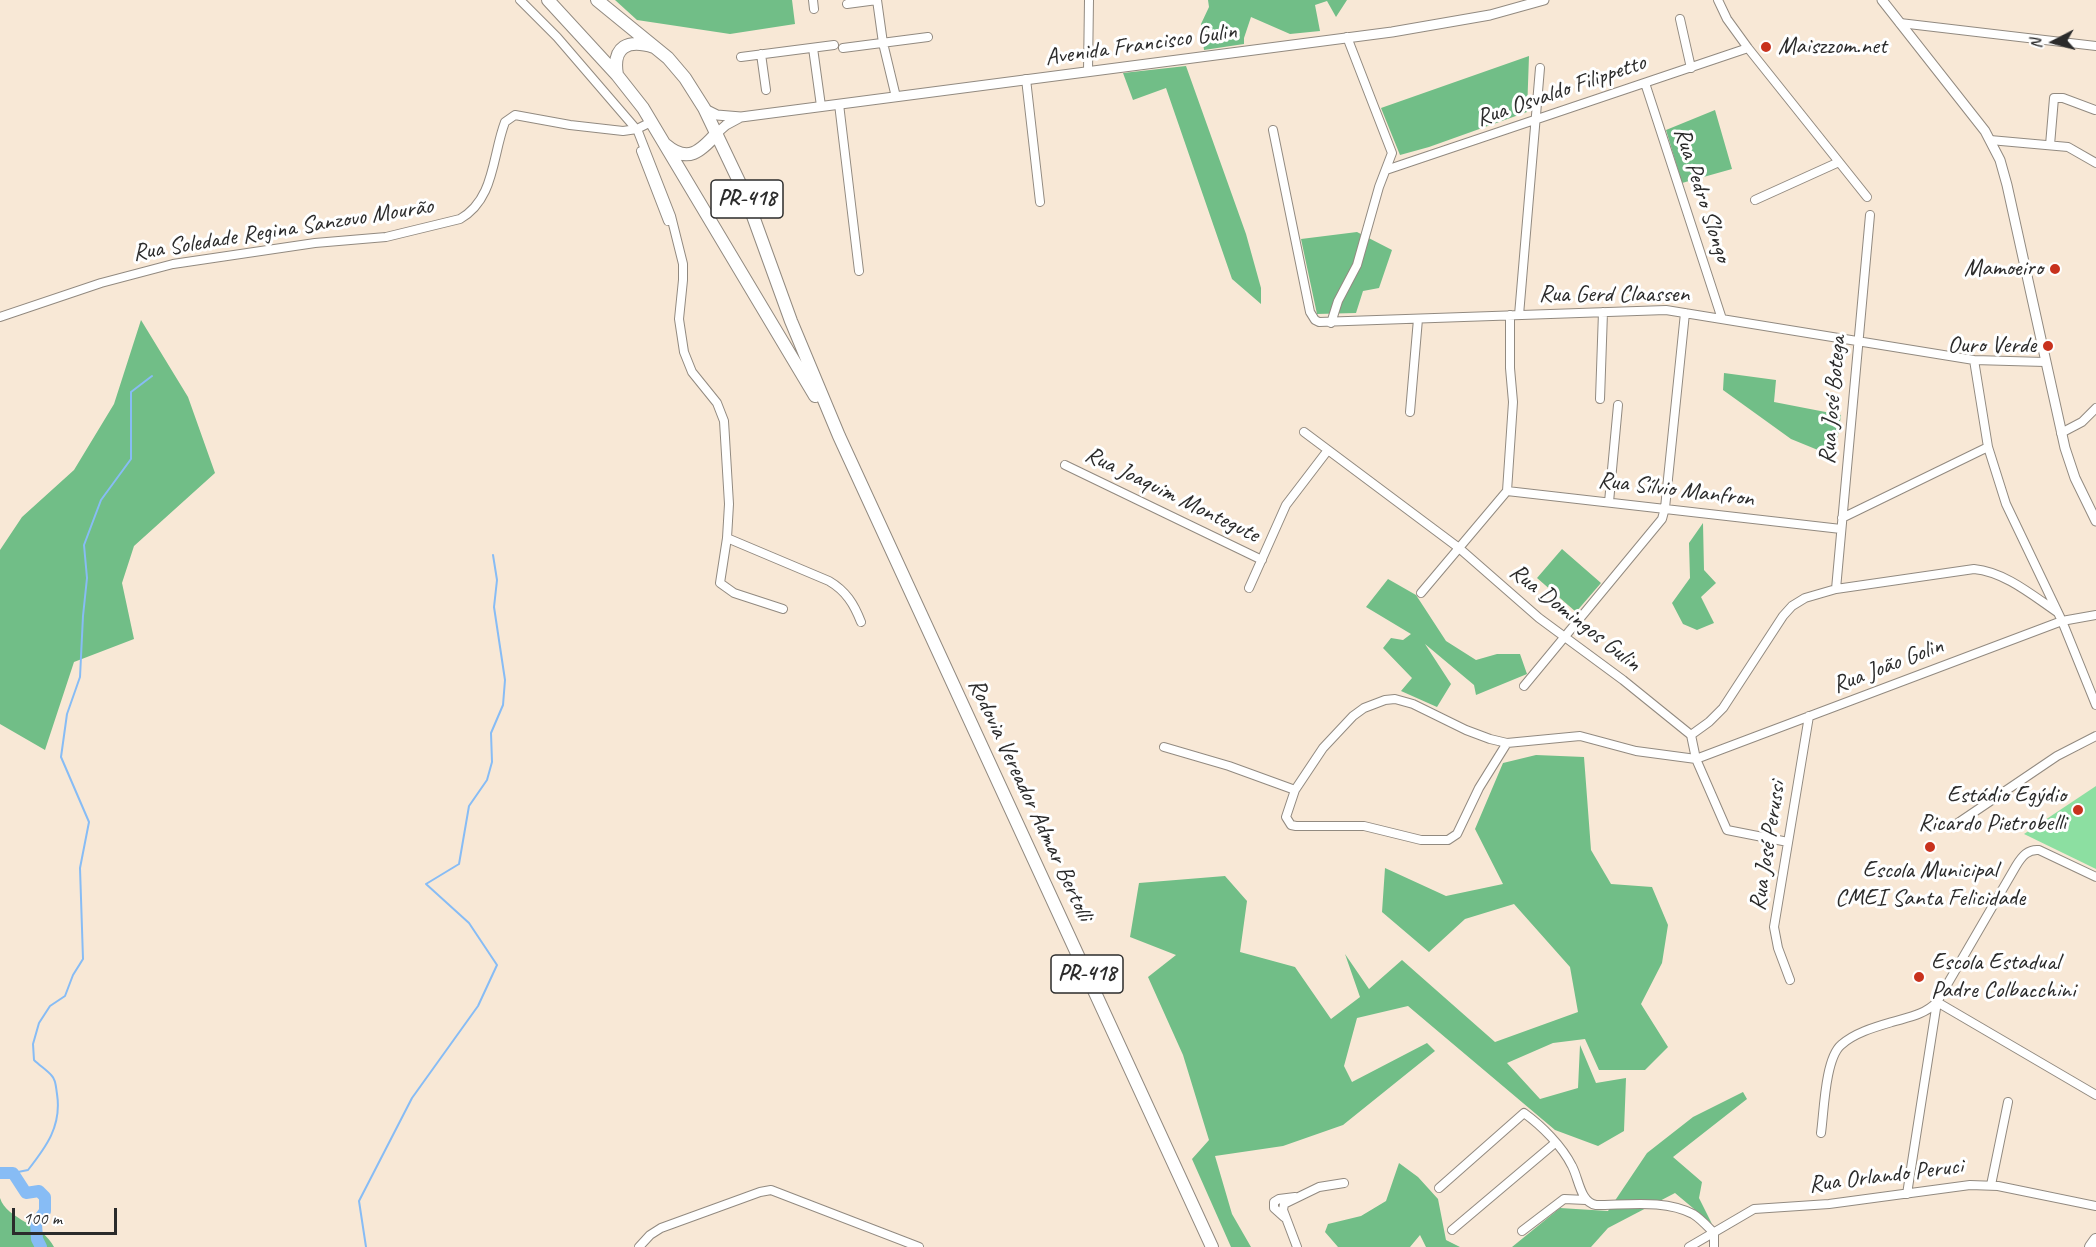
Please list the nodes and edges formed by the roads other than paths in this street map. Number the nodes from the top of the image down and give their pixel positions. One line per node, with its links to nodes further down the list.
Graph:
1 (520, 0): 40 (street)
2 (548, 0): 28 (main road, Rodovia Vereador Admar Bertolli / PR-418)
3 (597, 0): 19 (main road, Rodovia Vereador Admar Bertolli / PR-418)
4 (813, 0): 11 (street)
5 (877, 0): 10 (street); 16 (street)
6 (1089, 0): 27 (street)
7 (1544, 0): 15 (street, Avenida Francisco Gulin)
8 (1718, 0): 22 (street)
9 (1882, 0): 13 (street)
10 (847, 4)
11 (814, 9)
12 (1680, 19): 26 (street)
13 (1900, 23): 18 (street); 43 (street)
14 (928, 37): 16 (street)
15 (1347, 37): 27 (street, Avenida Francisco Gulin); 48 (street)
16 (883, 43): 21 (street); 32 (street)
17 (834, 45): 20 (street)
18 (2096, 46)
19 (658, 48): 28 (main road); 35 (main road, Rodovia Vereador Admar Bertolli / PR-418)
20 (813, 48): 23 (street); 34 (street)
21 (843, 48)
22 (1748, 48): 26 (street, Rua Osvaldo Filippetto); 46 (street)
23 (761, 54): 24 (street); 31 (street)
24 (741, 57)
25 (1540, 68): 38 (street)
26 (1691, 68): 30 (street, Rua Osvaldo Filippetto)
27 (1088, 71): 29 (street, Avenida Francisco Gulin)
28 (617, 75): 39 (main road, Rodovia Vereador Admar Bertolli / PR-418)
29 (1026, 80): 32 (street, Avenida Francisco Gulin); 51 (street)
30 (1645, 83): 38 (street, Rua Osvaldo Filippetto); 59 (street, Rua Pedro Slongo)
31 (766, 90)
32 (896, 97): 33 (street, Avenida Francisco Gulin)
33 (839, 104): 34 (street, Avenida Francisco Gulin); 53 (street)
34 (821, 106): 37 (street, Avenida Francisco Gulin)
35 (704, 108): 37 (street, Avenida Francisco Gulin); 42 (main road, Rodovia Vereador Admar Bertolli / PR-418)
36 (2095, 110): 45 (street)
37 (741, 117): 42 (street, Avenida Francisco Gulin)
38 (1536, 120): 48 (street, Rua Osvaldo Filippetto); 56 (street)
39 (651, 122): 40 (street, Rua Soledade Regina Sanzovo Mourão); 44 (main road, Rodovia Vereador Admar Bertolli / PR-418)
40 (637, 129): 57 (street, Rua Soledade Regina Sanzovo Mourão); 80 (street)
41 (1273, 130): 60 (street)
42 (717, 133): 44 (main road); 70 (main road, Rodovia Vereador Admar Bertolli / PR-418)
43 (1990, 140): 45 (street); 63 (street)
44 (663, 142): 70 (main road, Rodovia Vereador Admar Bertolli / PR-418)
45 (2050, 145): 47 (street)
46 (1839, 162): 49 (street); 50 (street)
47 (2096, 163)
48 (1386, 170): 60 (street)
49 (1867, 197)
50 (1755, 200)
51 (1040, 202)
52 (1870, 215): 61 (street, Rua José Botega)
53 (859, 271)
54 (1603, 312): 55 (street, Rua Gerd Claassen); 56 (street, Rua Gerd Claassen); 64 (street)
55 (1685, 313): 59 (street, Rua Gerd Claassen); 76 (street)
56 (1515, 315): 58 (street, Rua Gerd Claassen); 74 (street)
57 (0, 317)
58 (1418, 319): 60 (street, Rua Gerd Claassen); 67 (street)
59 (1722, 319): 61 (street, Rua Gerd Claassen)
60 (1331, 323)
61 (1858, 341): 62 (street, Rua Gerd Claassen); 77 (street, Rua José Botega)
62 (1974, 360): 63 (street, Rua Gerd Claassen); 71 (street)
63 (2045, 362): 69 (street)
64 (1600, 399)
65 (1618, 405): 75 (street)
66 (2096, 408): 69 (street)
67 (1410, 412)
68 (1304, 432): 72 (street, Rua Domingos Gulin)
69 (2061, 433): 78 (street)
70 (839, 436): 122 (main road, Rodovia Vereador Admar Bertolli / PR-418)
71 (1988, 447): 77 (street); 87 (street)
72 (1328, 450): 81 (street, Rua Domingos Gulin); 82 (street)
73 (1065, 465): 82 (street, Rua Joaquim Montegute)
74 (1507, 491): 75 (street, Rua Sílvio Manfron); 81 (street)
75 (1609, 502): 76 (street, Rua Sílvio Manfron)
76 (1665, 508): 79 (street, Rua Sílvio Manfron); 91 (street)
77 (1842, 518): 79 (street, Rua José Botega)
78 (2096, 521)
79 (1841, 529): 84 (street, Rua José Botega)
80 (727, 538): 86 (street); 90 (street)
81 (1459, 548): 85 (street); 91 (street, Rua Domingos Gulin)
82 (1262, 560): 83 (street)
83 (1250, 588)
84 (1836, 589): 87 (street); 95 (street)
85 (1421, 593)
86 (783, 609)
87 (2057, 612): 89 (street)
88 (2096, 615): 89 (street, Rua João Golin)
89 (2062, 621): 93 (street); 94 (street, Rua João Golin)
90 (861, 622)
91 (1565, 636): 92 (street); 95 (street, Rua Domingos Gulin)
92 (1524, 686)
93 (2096, 705)
94 (1809, 716): 99 (street, Rua João Golin); 102 (street, Rua José Perussi)
95 (1691, 735): 99 (street)
96 (2096, 736): 101 (street)
97 (1507, 742): 99 (street); 100 (street); 100 (street)
98 (1164, 747): 100 (street)
99 (1696, 759): 102 (street)
100 (1295, 790)
101 (1952, 827)
102 (1788, 842): 104 (street, Rua José Perussi)
103 (2096, 877): 105 (street)
104 (1790, 980)
105 (1937, 1002): 106 (street); 108 (street); 113 (street)
106 (2096, 1095)
107 (2008, 1102): 111 (street)
108 (1821, 1133)
109 (1555, 1143): 112 (street); 114 (street); 116 (street)
110 (1344, 1184): 123 (street)
111 (1990, 1185): 113 (street, Rua Orlando Peruci); 115 (street, Rua Orlando Peruci)
112 (1439, 1188)
113 (1907, 1194): 118 (street, Rua Orlando Peruci)
114 (1586, 1200): 117 (street); 118 (street)
115 (2096, 1206)
116 (1452, 1230)
117 (1522, 1231)
118 (1714, 1233): 124 (street, Rua Orlando Peruci); 125 (street)
119 (2096, 1240): 126 (main road)
120 (639, 1247): 121 (street)
121 (919, 1247)
122 (1212, 1247)
123 (1297, 1247)
124 (1689, 1247)
125 (1714, 1247)
126 (2091, 1247)

